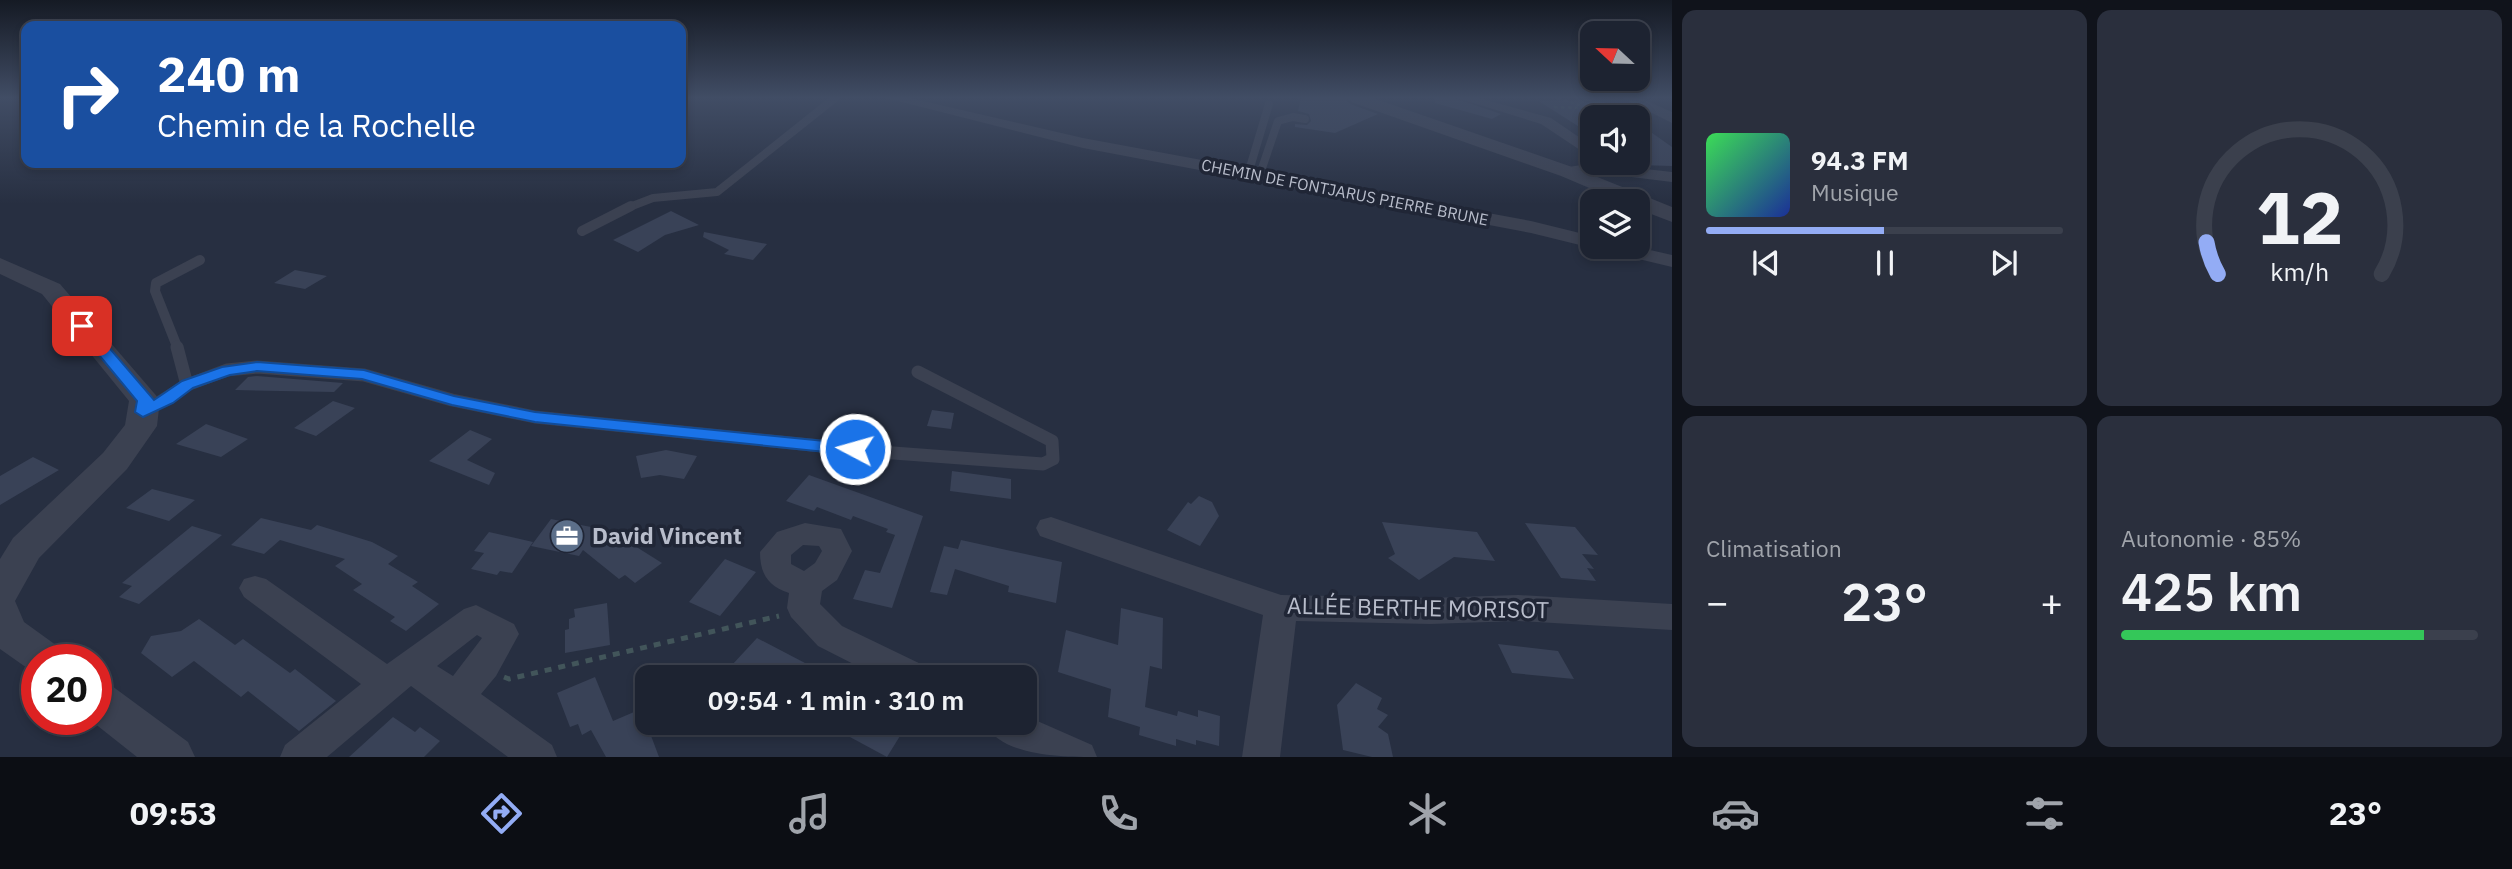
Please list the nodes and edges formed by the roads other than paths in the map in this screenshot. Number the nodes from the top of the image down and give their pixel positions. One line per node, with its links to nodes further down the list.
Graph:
1 (791, 133): 14 (lane)
2 (1039, 133): 11 (street, CHEMIN DE FONTJARUS PIERRE BRUNE)
3 (1262, 133): 11 (lane)
4 (1272, 133): 11 (lane)
5 (1457, 133): 9 (street)
6 (1564, 133): 7 (street)
7 (1580, 145)
8 (1580, 168): 9 (street)
9 (1567, 172): 13 (street)
10 (1650, 173): 12 (street)
11 (1253, 176): 15 (street, CHEMIN DE FONTJARUS PIERRE BRUNE)
12 (1672, 177)
13 (1672, 215)
14 (582, 230)
15 (1580, 239)
16 (1650, 256): 18 (street)
17 (200, 260): 21 (lane)
18 (1672, 261)
19 (0, 265): 22 (street)
20 (918, 372): 21 (lane)
21 (187, 385): 22 (lane)
22 (143, 412): 26 (street)
23 (1051, 528): 27 (street, ALLÉE BERTHE MORISOT)
24 (808, 532): 31 (street)
25 (255, 588): 32 (street)
26 (0, 592)
27 (1281, 608): 29 (street, ALLÉE BERTHE MORISOT); 40 (street)
28 (0, 611): 30 (street)
29 (1672, 617)
30 (24, 644)
31 (888, 665)
32 (398, 675): 33 (street); 33 (street); 37 (street)
33 (457, 697): 38 (street)
34 (112, 711): 36 (street)
35 (1029, 735): 39 (street)
36 (172, 757)
37 (299, 757)
38 (538, 757)
39 (1078, 757)
40 (1261, 757)

